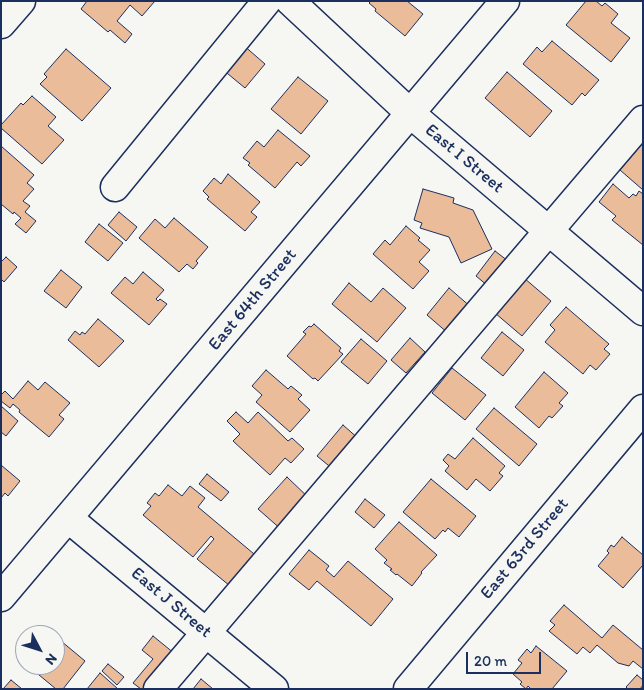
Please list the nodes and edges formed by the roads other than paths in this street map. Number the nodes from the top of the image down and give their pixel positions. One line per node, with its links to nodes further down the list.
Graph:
1 (21, 1): 5 (street)
2 (268, 1): 8 (street)
3 (290, 1): 6 (street, East I Street)
4 (504, 1): 6 (street, East 64th Street)
5 (1, 24)
6 (410, 114): 9 (street, East I Street); 12 (street, East 64th Street)
7 (643, 120): 9 (street)
8 (115, 187)
9 (549, 231): 10 (street, East I Street); 14 (street)
10 (643, 311)
11 (643, 409): 17 (street, East 63rd Street)
12 (68, 518): 13 (street, East 64th Street); 14 (street, East J Street)
13 (1, 597)
14 (206, 632): 15 (street); 16 (street, East J Street)
15 (158, 689)
16 (274, 689)
17 (408, 689)

